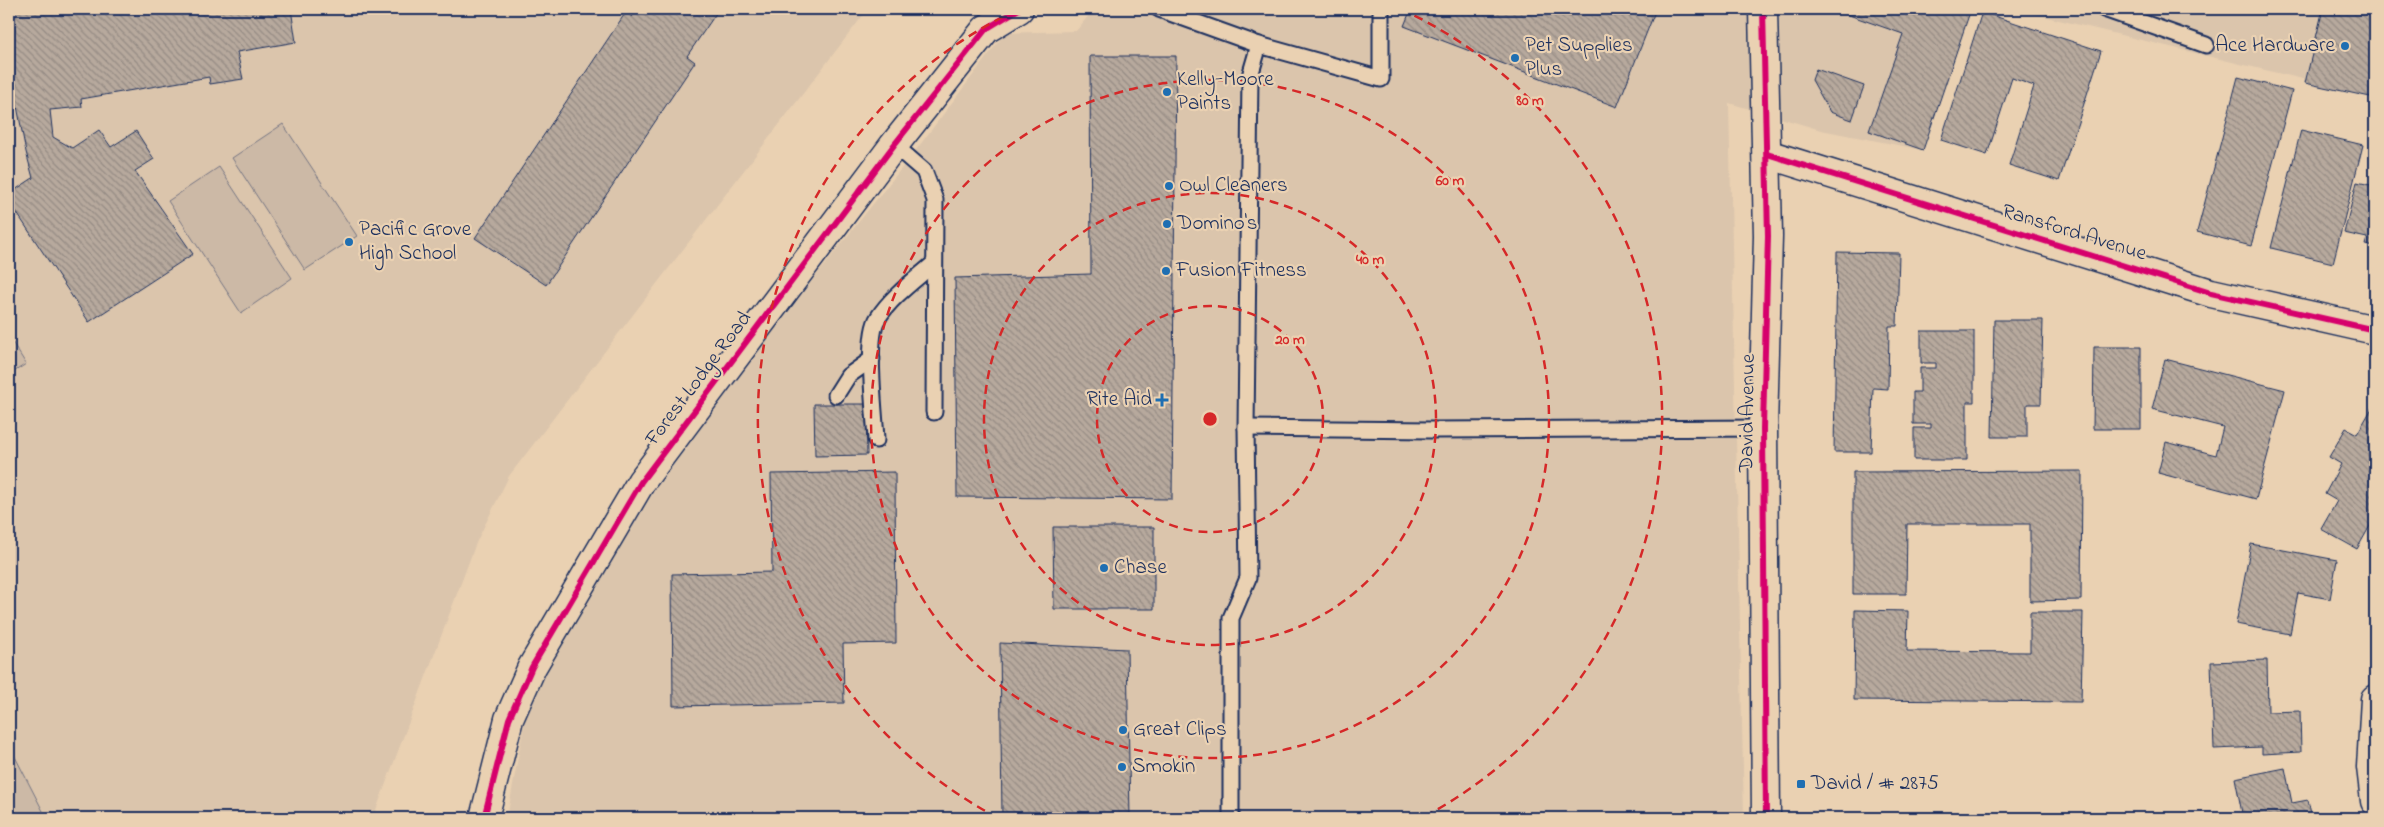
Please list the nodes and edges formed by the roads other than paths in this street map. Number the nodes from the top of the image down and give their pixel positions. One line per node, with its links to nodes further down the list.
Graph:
1 (1019, 9): 8 (street, Forest Lodge Road)
2 (1159, 9): 6 (lane)
3 (1381, 9): 6 (lane)
4 (1764, 9): 9 (street, David Avenue)
5 (2104, 9): 7 (lane)
6 (1259, 44): 15 (lane)
7 (2206, 45)
8 (894, 146): 10 (lane); 20 (street, Forest Lodge Road)
9 (1767, 154): 11 (street, Ransford Avenue); 16 (street, David Avenue)
10 (933, 264): 12 (lane); 14 (lane)
11 (2375, 330)
12 (872, 359): 13 (lane); 17 (lane)
13 (836, 395)
14 (934, 412)
15 (1246, 428): 16 (lane); 21 (lane)
16 (1763, 428): 22 (street, David Avenue)
17 (876, 440)
18 (2375, 699): 19 (street)
19 (2375, 800)
20 (484, 818)
21 (1232, 818)
22 (1766, 818)

